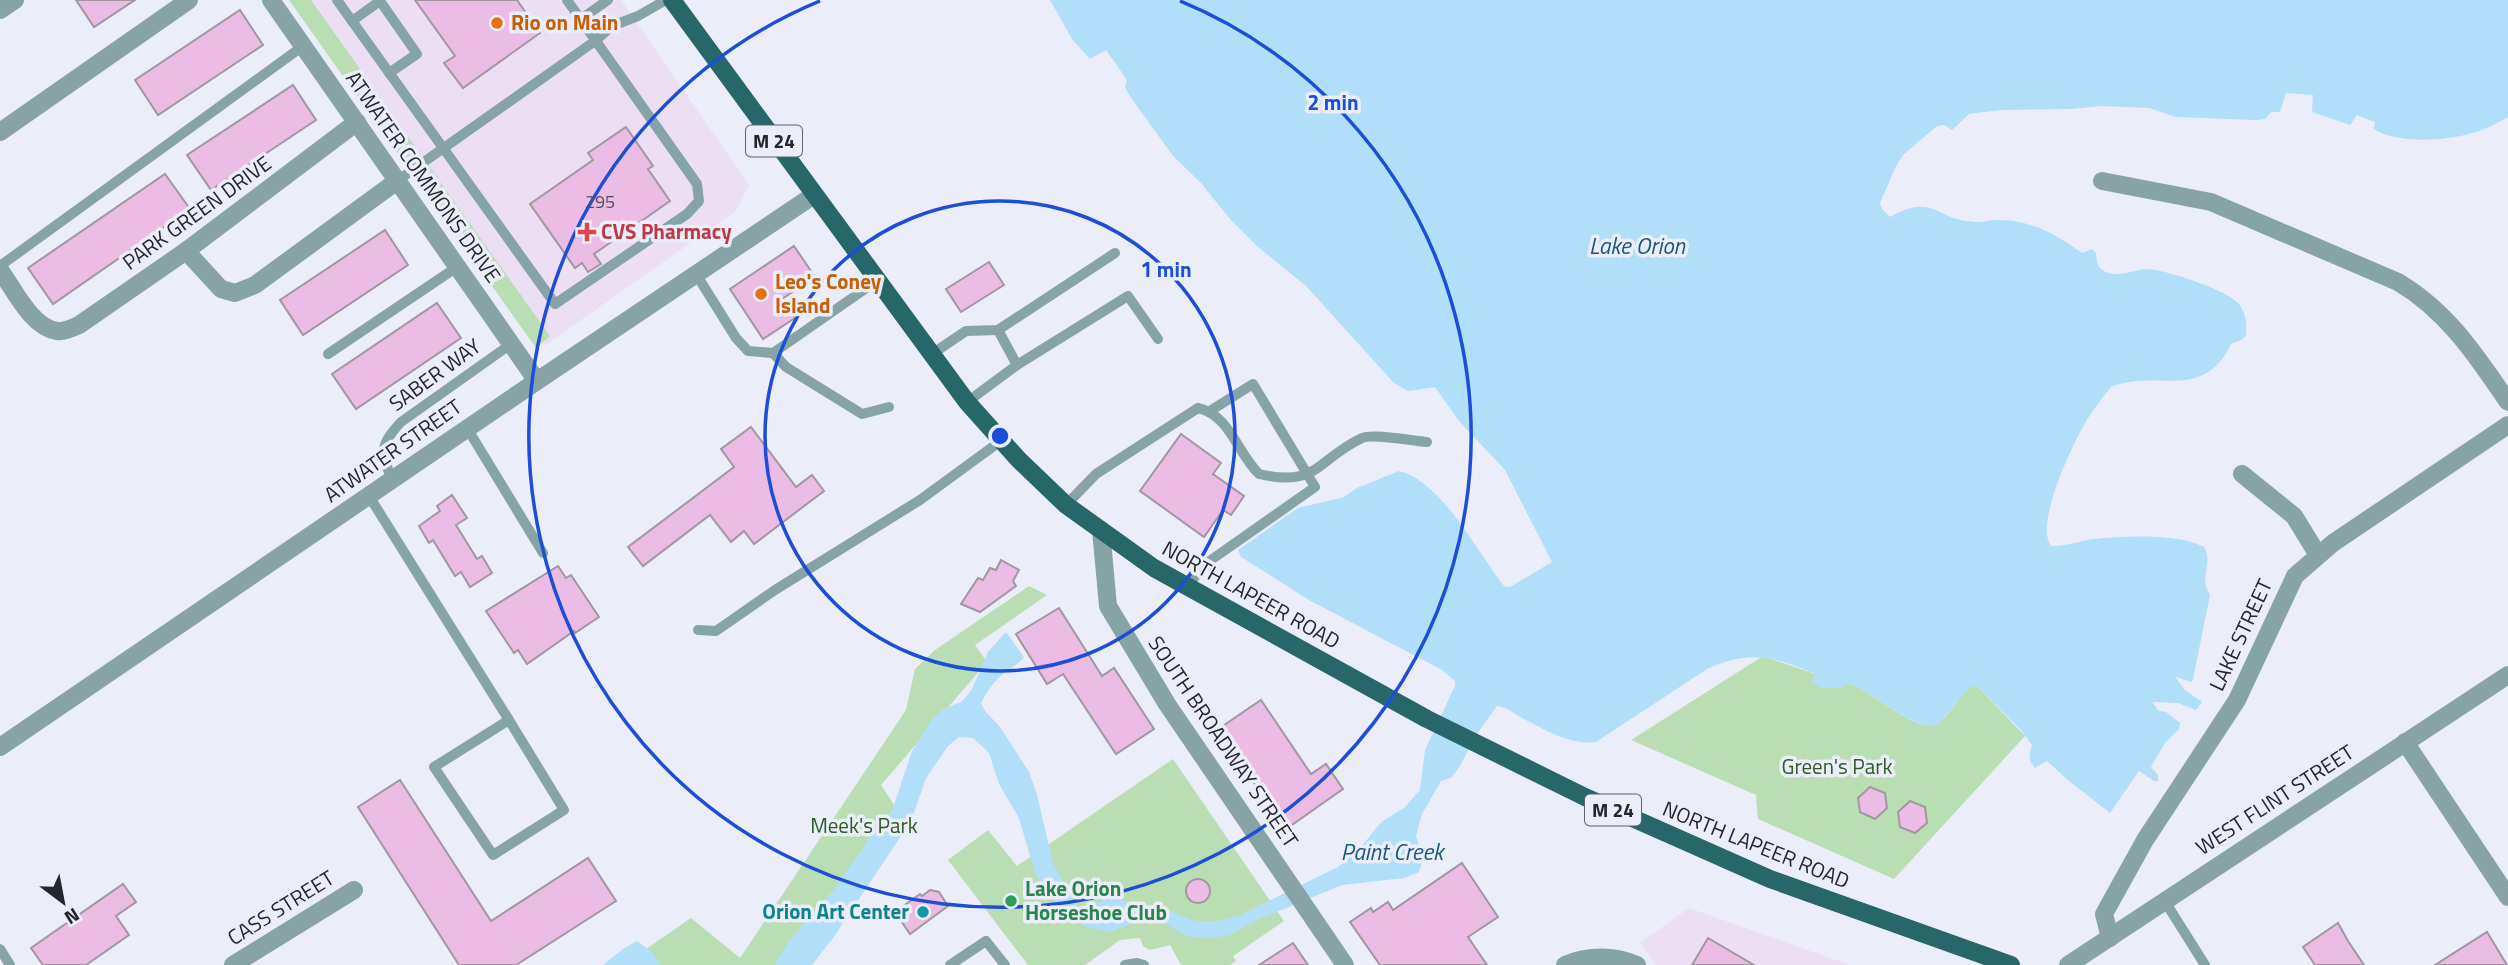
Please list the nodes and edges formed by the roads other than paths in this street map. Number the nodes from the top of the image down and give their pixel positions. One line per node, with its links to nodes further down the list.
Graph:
1 (15, 0): 9 (street)
2 (189, 0): 16 (street)
3 (271, 0): 13 (street, ATWATER COMMONS DRIVE)
4 (337, 0): 11 (lane)
5 (567, 0): 10 (lane)
6 (608, 0): 10 (lane)
7 (666, 0): 12 (lane)
8 (672, 0): 20 (main road, NORTH LAPEER ROAD / M 24)
9 (0, 10)
10 (581, 19): 12 (lane)
11 (352, 21): 14 (lane); 14 (lane)
12 (595, 41): 17 (lane); 17 (lane)
13 (303, 46): 15 (street, ATWATER COMMONS DRIVE); 24 (lane)
14 (389, 73): 17 (lane)
15 (357, 122): 18 (street, ATWATER COMMONS DRIVE); 21 (street, PARK GREEN DRIVE)
16 (0, 132)
17 (442, 149): 18 (lane)
18 (397, 181): 21 (street); 23 (street, ATWATER COMMONS DRIVE)
19 (2102, 181): 36 (street)
20 (814, 195): 25 (street, ATWATER STREET); 26 (main road, NORTH LAPEER ROAD / M 24)
21 (186, 251): 24 (street, PARK GREEN DRIVE)
22 (1115, 253): 27 (lane)
23 (457, 267): 29 (street, ATWATER COMMONS DRIVE); 31 (lane)
24 (0, 268)
25 (696, 274): 30 (lane); 34 (street, ATWATER STREET)
26 (878, 280): 30 (lane); 32 (main road, NORTH LAPEER ROAD / M 24)
27 (998, 330): 32 (lane); 33 (lane)
28 (1158, 339): 33 (lane)
29 (511, 344): 34 (street, ATWATER COMMONS DRIVE); 45 (lane, SABER WAY)
30 (773, 353): 37 (lane)
31 (328, 354)
32 (932, 354): 35 (main road, NORTH LAPEER ROAD / M 24)
33 (1017, 365): 35 (lane)
34 (537, 381): 40 (street, ATWATER STREET)
35 (967, 402): 41 (main road, NORTH LAPEER ROAD / M 24)
36 (2508, 402)
37 (889, 407)
38 (1210, 411): 44 (lane); 44 (lane); 47 (lane)
39 (2508, 425): 50 (street, LAKE STREET)
40 (467, 428): 45 (street, ATWATER STREET); 49 (lane)
41 (1002, 440): 47 (main road, NORTH LAPEER ROAD / M 24); 52 (lane)
42 (1427, 442): 44 (lane)
43 (2242, 474): 50 (street)
44 (1307, 475): 51 (lane)
45 (392, 480): 46 (street, ATWATER STREET)
46 (369, 496): 54 (lane); 56 (street, ATWATER STREET)
47 (1066, 505): 48 (main road, NORTH LAPEER ROAD / M 24)
48 (1101, 530): 51 (main road, NORTH LAPEER ROAD / M 24); 69 (street, SOUTH BROADWAY STREET)
49 (543, 552)
50 (2318, 555): 60 (street, LAKE STREET)
51 (1187, 585): 72 (main road, NORTH LAPEER ROAD / M 24)
52 (698, 630)
53 (2508, 675): 55 (street, WEST FLINT STREET)
54 (509, 720): 54 (lane)
55 (2405, 742): 58 (street); 59 (street, WEST FLINT STREET)
56 (0, 747)
57 (354, 890): 64 (street, CASS STREET)
58 (2508, 897)
59 (2164, 900): 60 (street, WEST FLINT STREET); 74 (lane)
60 (2110, 937): 73 (street, WEST FLINT STREET)
61 (0, 949): 63 (lane)
62 (1589, 962): 70 (street); 71 (street)
63 (10, 965)
64 (233, 965)
65 (950, 965): 66 (lane)
66 (1005, 965)
67 (1125, 965): 68 (lane)
68 (1144, 965)
69 (1345, 965)
70 (1565, 965)
71 (1637, 965)
72 (2011, 965)
73 (2068, 965)
74 (2205, 965)

